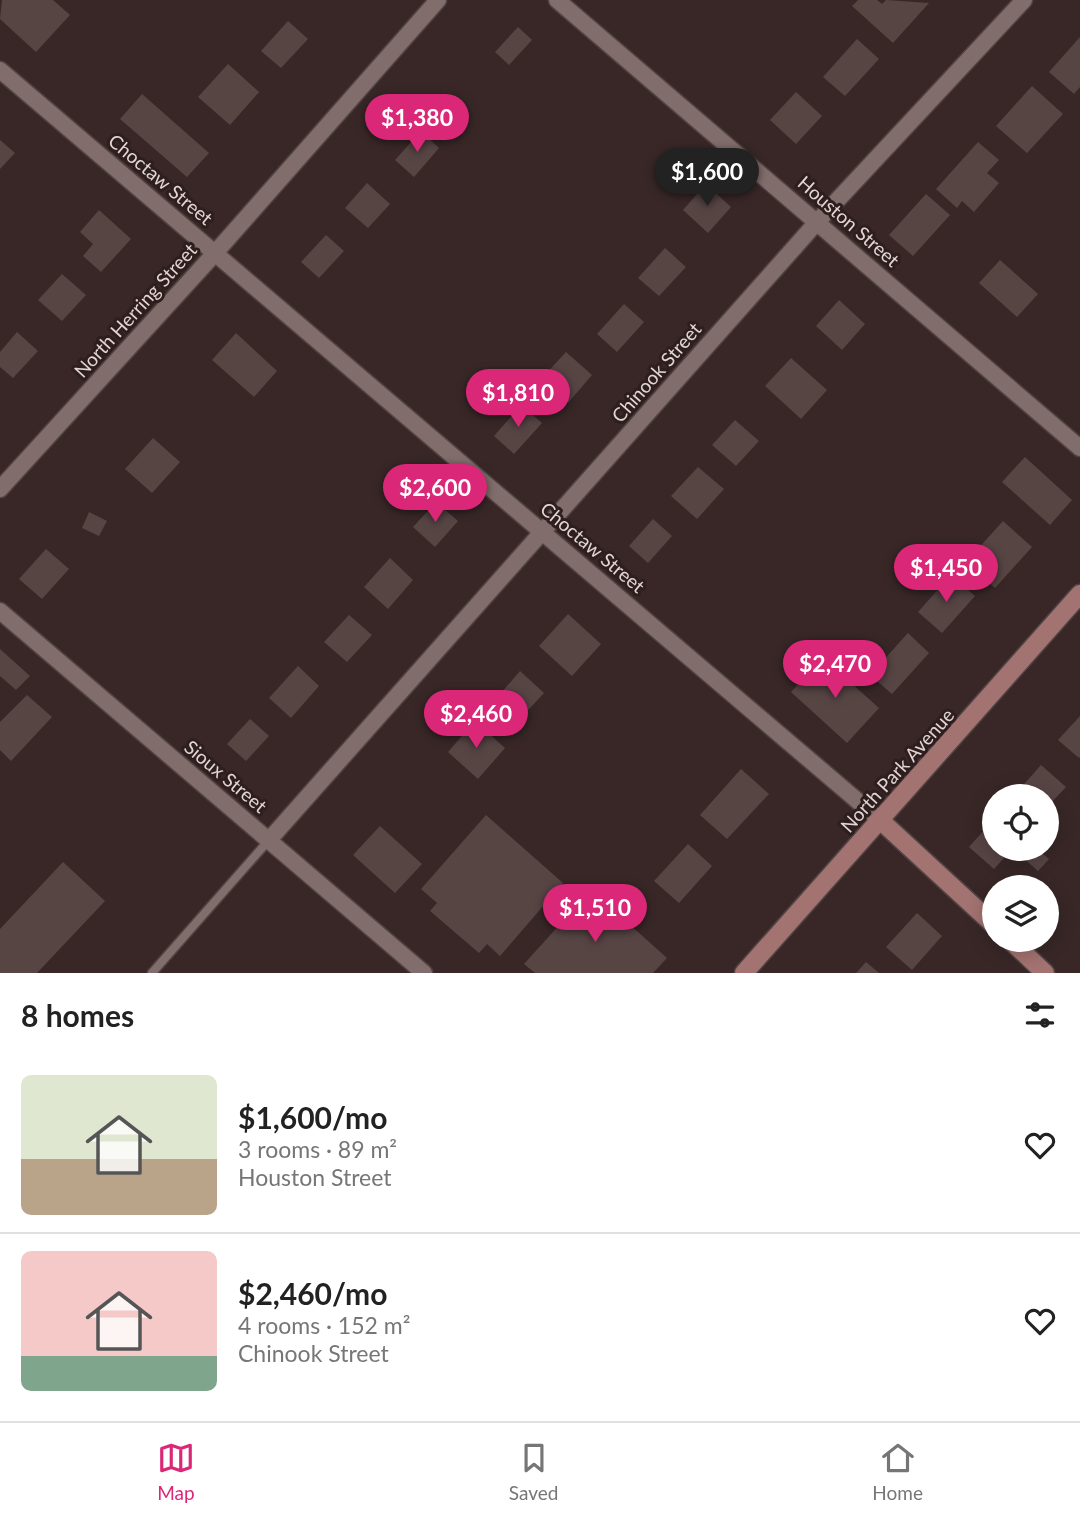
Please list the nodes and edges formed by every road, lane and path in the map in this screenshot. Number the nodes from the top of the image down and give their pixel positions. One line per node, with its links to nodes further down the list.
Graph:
1 (439, 0): 6 (street, North Herring Street)
2 (557, 0): 5 (street, Houston Street)
3 (1024, 0): 5 (street, Chinook Street)
4 (0, 69): 6 (street, Choctaw Street)
5 (817, 222): 7 (street, Houston Street); 9 (street, Chinook Street)
6 (216, 253): 8 (street, North Herring Street); 9 (street, Choctaw Street)
7 (1080, 448)
8 (0, 489)
9 (543, 532): 12 (street, Choctaw Street); 13 (street, Chinook Street)
10 (1080, 594): 12 (street, North Park Avenue)
11 (0, 611): 13 (street, Sioux Street)
12 (880, 820): 14 (street, Choctaw Street); 18 (street, North Park Avenue)
13 (269, 841): 16 (lane); 17 (street, Sioux Street)
14 (982, 914)
15 (1023, 952): 19 (street)
16 (152, 973)
17 (424, 973)
18 (744, 973)
19 (1045, 973)

